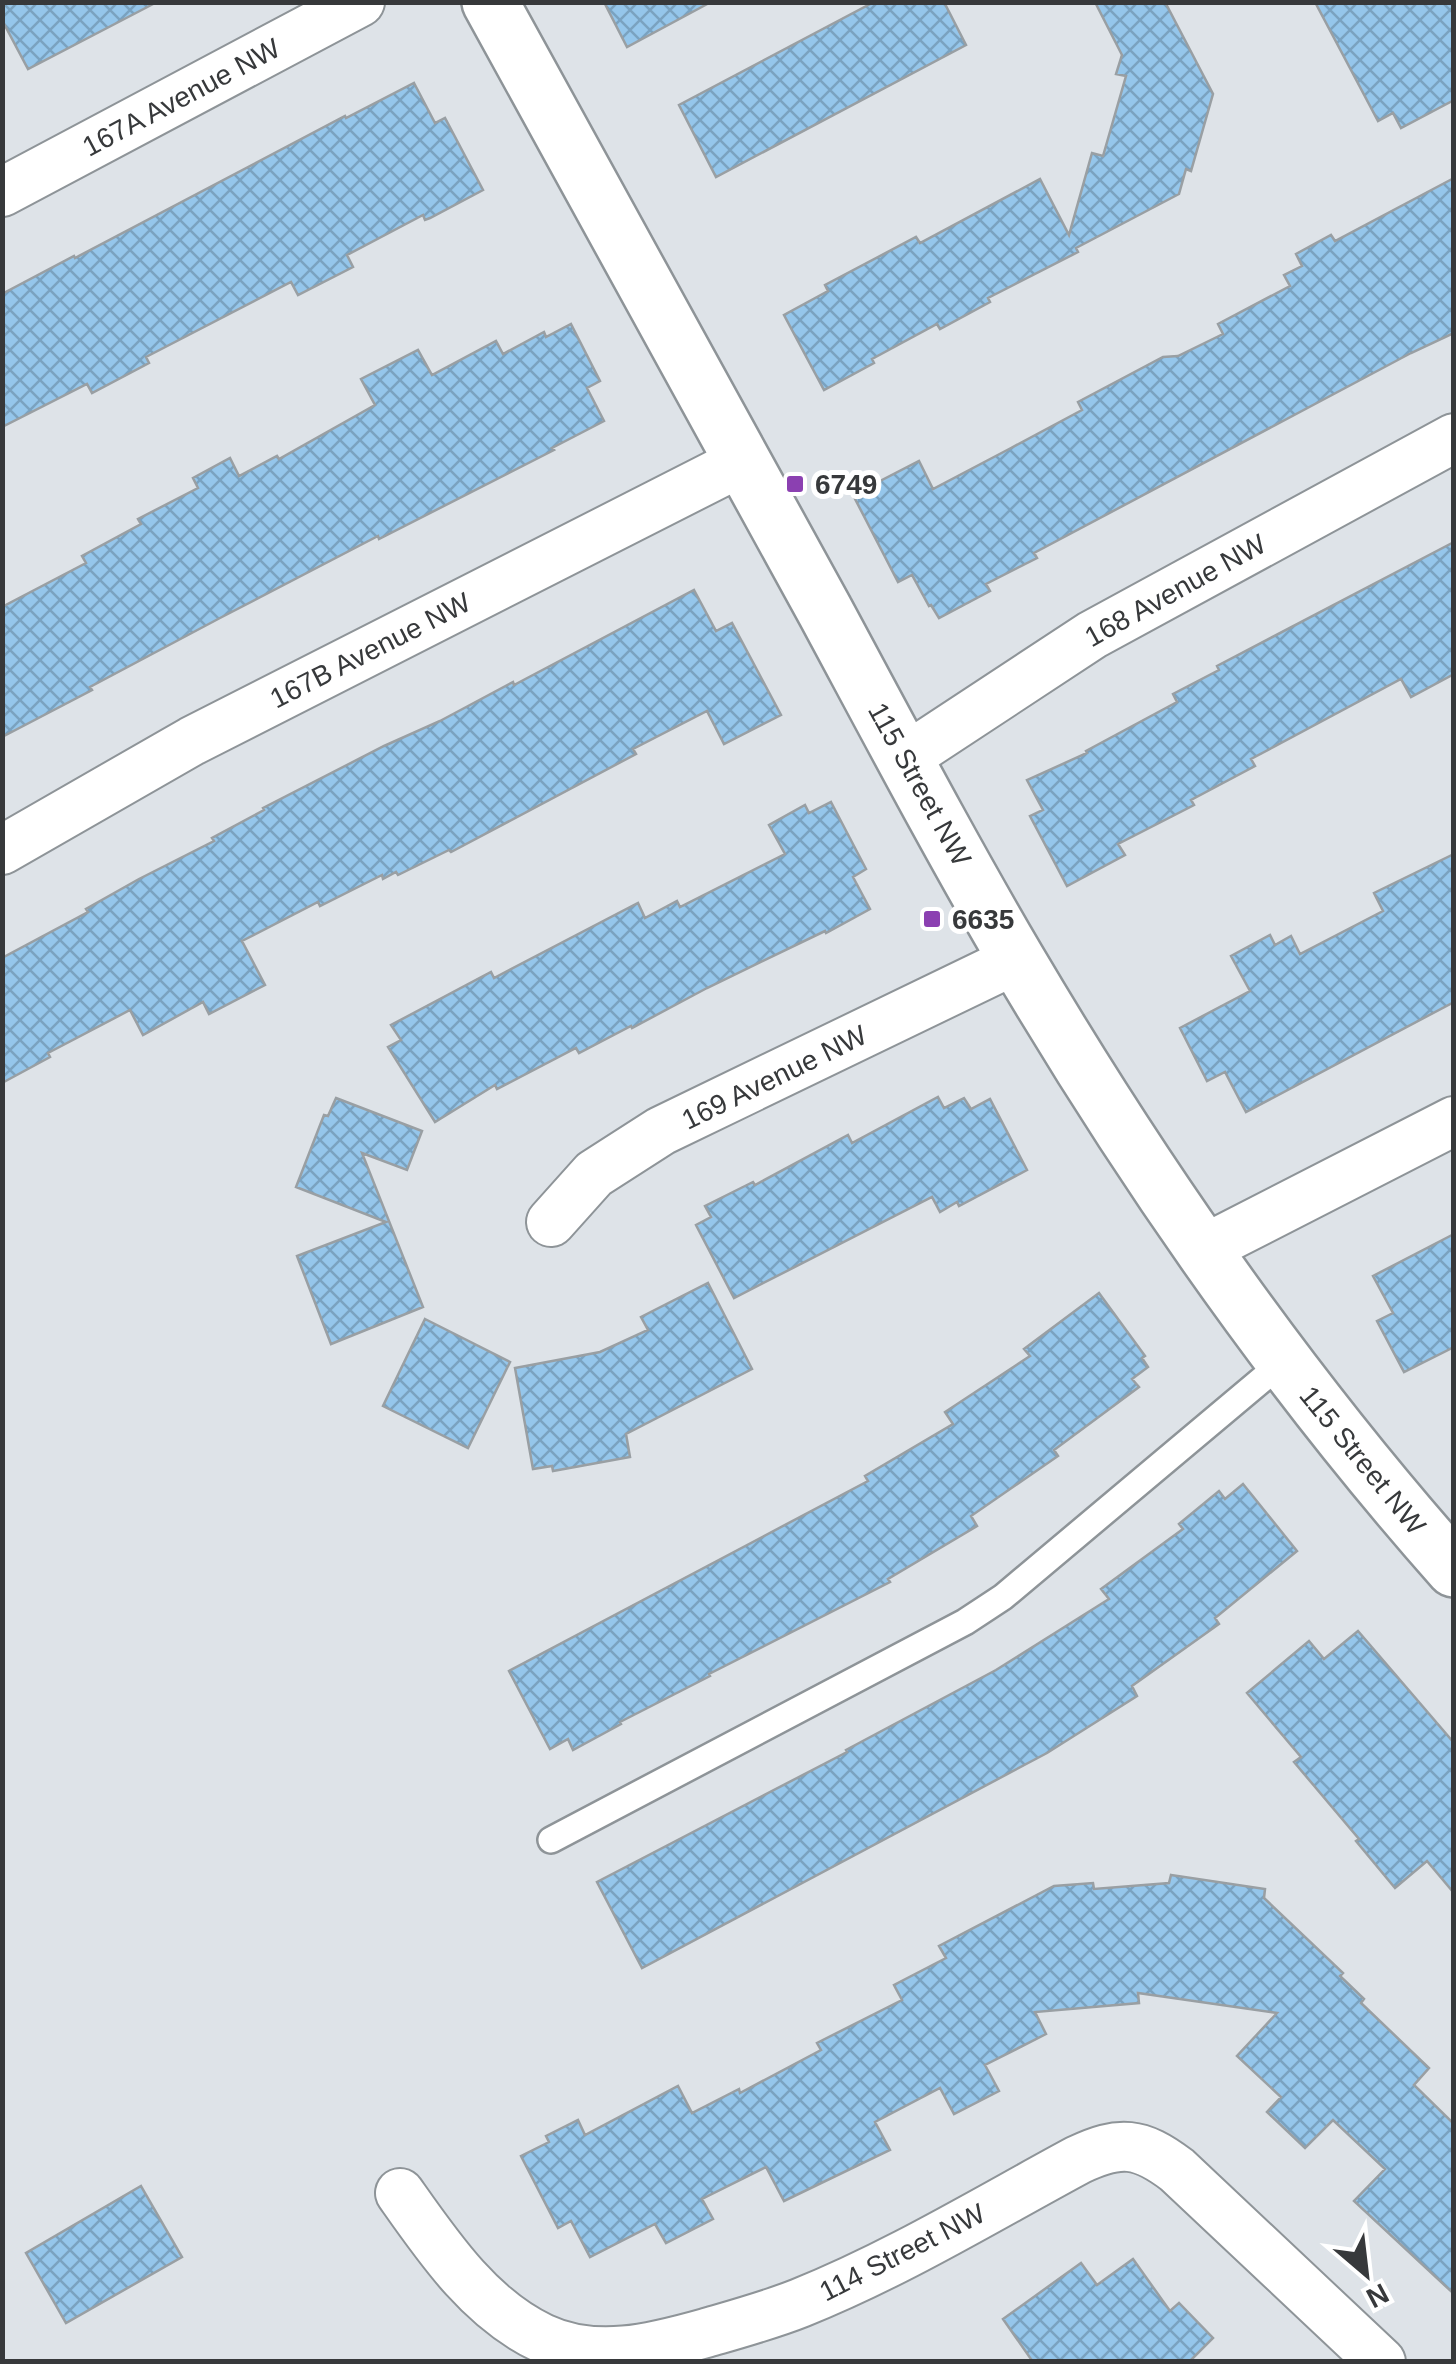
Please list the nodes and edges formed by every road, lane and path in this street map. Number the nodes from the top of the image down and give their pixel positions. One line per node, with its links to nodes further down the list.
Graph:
1 (360, 2): 3 (street, 167A Avenue NW)
2 (490, 2): 5 (street, 115 Street NW)
3 (2, 192)
4 (1454, 438): 6 (street, 168 Avenue NW)
5 (743, 461): 6 (street, 115 Street NW); 7 (street, 167B Avenue NW)
6 (905, 758): 8 (street, 115 Street NW)
7 (2, 850)
8 (1016, 959): 10 (street, 169 Avenue NW); 11 (street, 115 Street NW)
9 (1454, 1122): 11 (street)
10 (551, 1222)
11 (1204, 1249): 12 (street, 115 Street NW)
12 (1284, 1361): 13 (street, 115 Street NW); 14 (lane)
13 (1454, 1569)
14 (550, 1840)
15 (400, 2192): 16 (street, 114 Street NW)
16 (1381, 2362)

